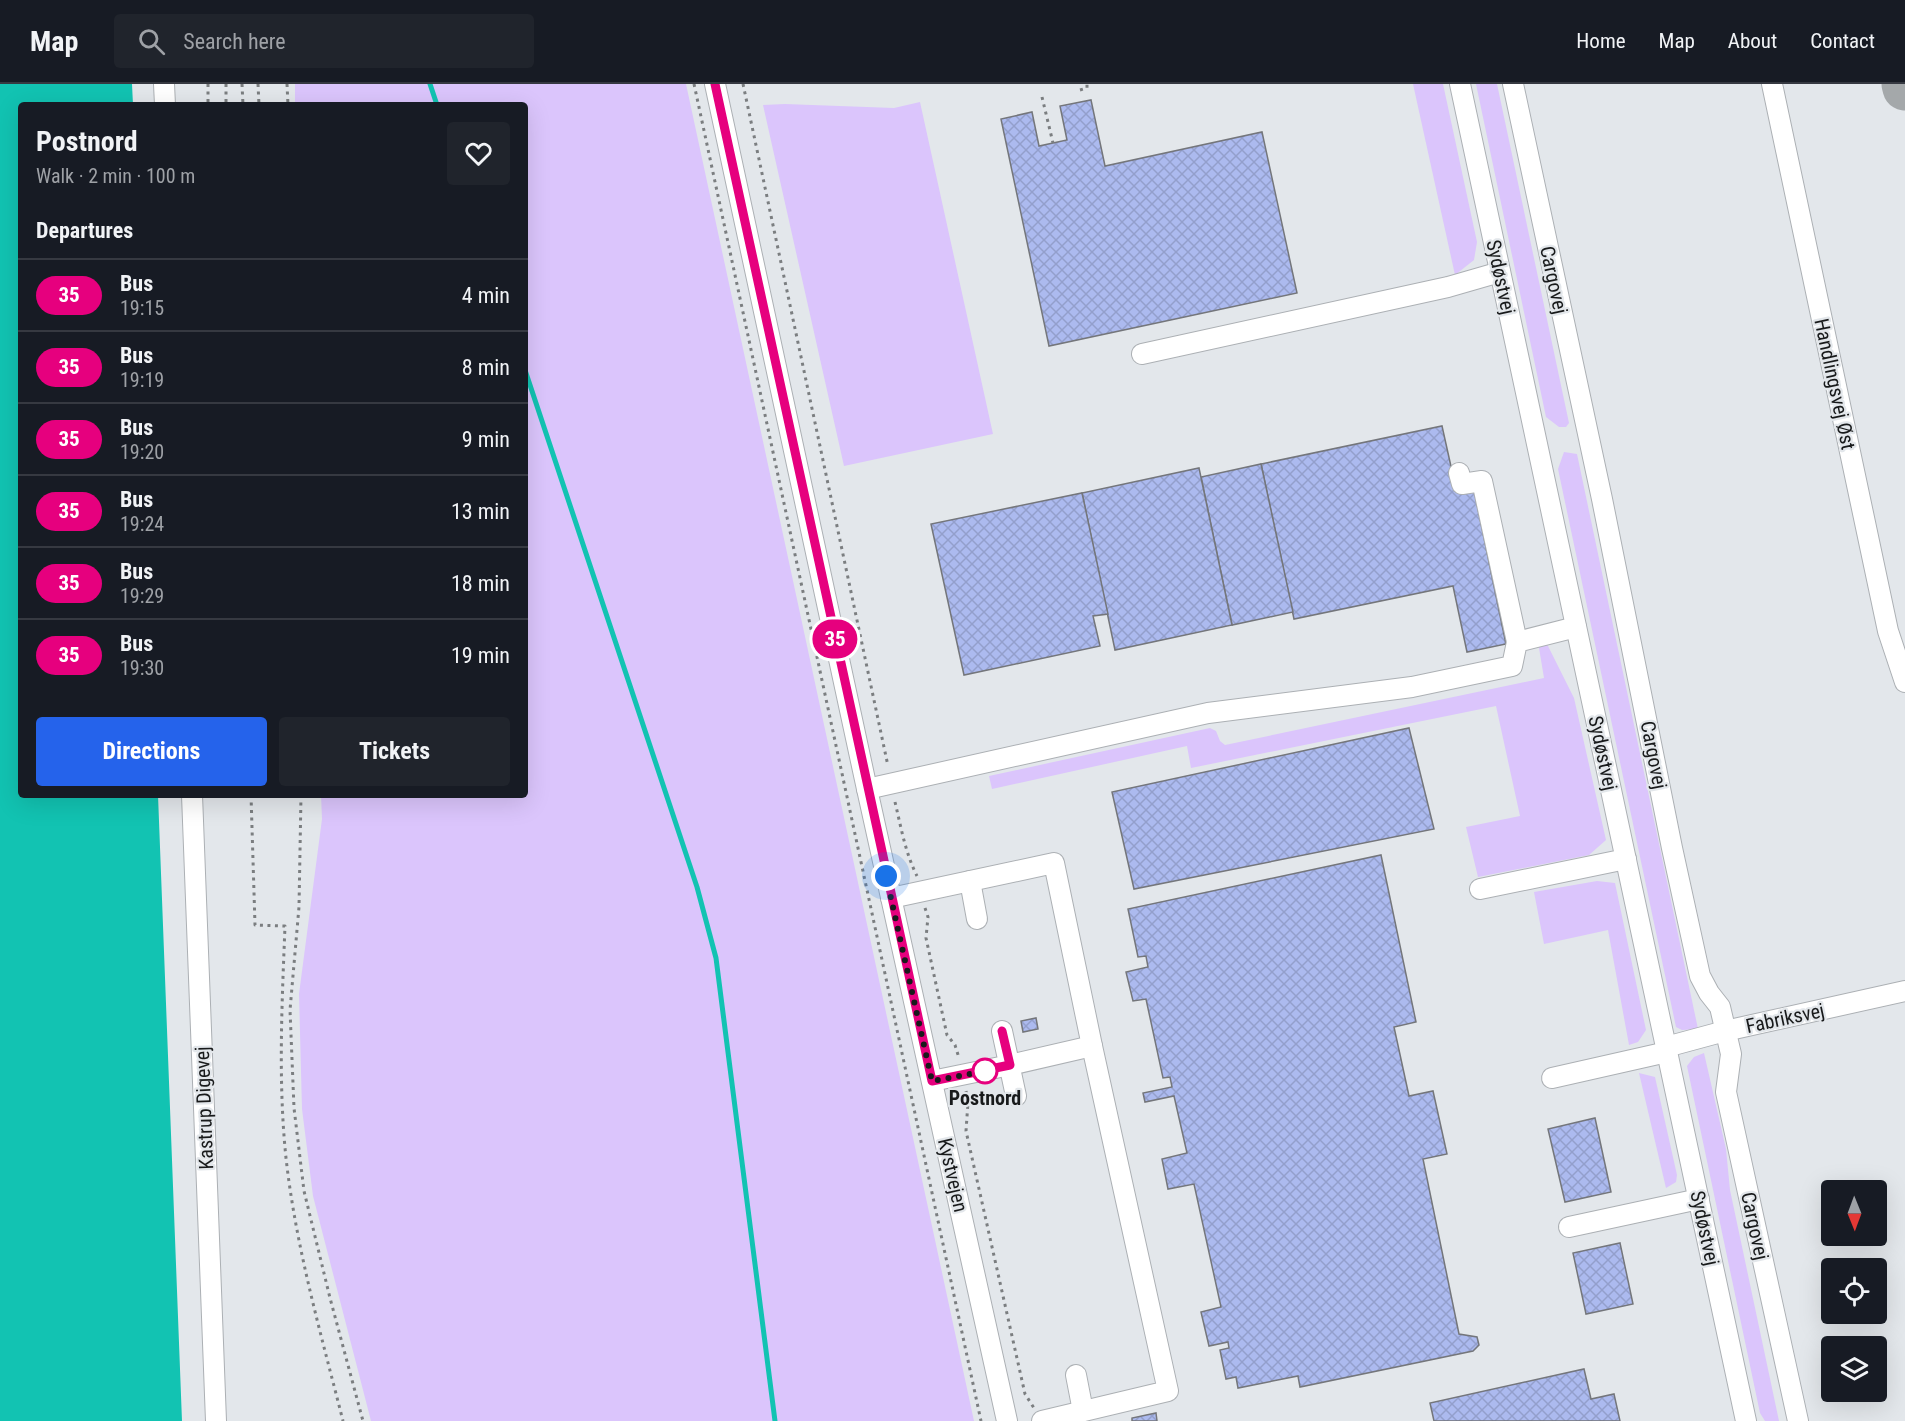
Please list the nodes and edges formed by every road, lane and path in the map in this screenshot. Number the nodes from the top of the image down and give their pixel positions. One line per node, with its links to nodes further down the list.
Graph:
1 (165, 84): 16 (street)
2 (207, 84): 17 (path)
3 (226, 84): 18 (path)
4 (242, 84): 19 (path)
5 (258, 84): 20 (path)
6 (287, 84): 21 (path)
7 (694, 84): 58 (path)
8 (715, 84): 30 (street, Kystvejen)
9 (743, 84): 29 (path)
10 (1087, 84): 14 (path)
11 (1460, 84): 23 (street, Sydøstvej)
12 (1513, 84): 42 (street, Cargovej)
13 (1772, 84): 28 (street, Handlingsvej Øst)
14 (1080, 90)
15 (1042, 97): 22 (path)
16 (165, 102)
17 (208, 102)
18 (226, 102)
19 (243, 102)
20 (259, 102)
21 (288, 102)
22 (1053, 143)
23 (1500, 272): 24 (street); 26 (street, Sydøstvej)
24 (1142, 354)
25 (1459, 472): 27 (street)
26 (1576, 627): 27 (street); 34 (street, Sydøstvej)
27 (1517, 642): 29 (street)
28 (1905, 682)
29 (891, 784): 30 (street); 37 (path)
30 (867, 789): 38 (street, Kystvejen)
31 (192, 798): 55 (street, Kastrup Digevej)
32 (251, 798): 56 (path)
33 (301, 798): 57 (path)
34 (1626, 859): 36 (street); 44 (street, Sydøstvej)
35 (970, 881): 37 (street); 39 (street); 43 (street)
36 (1480, 889)
37 (921, 891): 38 (street); 46 (path)
38 (891, 898): 48 (street, Kystvejen)
39 (977, 919)
40 (1905, 991): 42 (street, Fabriksvej)
41 (1002, 1031): 45 (street)
42 (1725, 1031): 44 (street, Fabriksvej); 61 (street, Cargovej)
43 (1092, 1046): 45 (street); 53 (street)
44 (1666, 1049): 47 (street, Fabriksvej); 50 (street, Sydøstvej)
45 (1010, 1065): 46 (street); 49 (street)
46 (963, 1075): 48 (street); 54 (path)
47 (1552, 1078)
48 (932, 1081): 59 (street, Kystvejen)
49 (1016, 1096)
50 (1699, 1199): 51 (street); 60 (street, Sydøstvej)
51 (1569, 1227)
52 (1076, 1376): 53 (street)
53 (1083, 1412): 54 (street)
54 (1039, 1417)
55 (216, 1421)
56 (343, 1421)
57 (363, 1421)
58 (981, 1421)
59 (1007, 1421)
60 (1746, 1421)
61 (1798, 1421)

